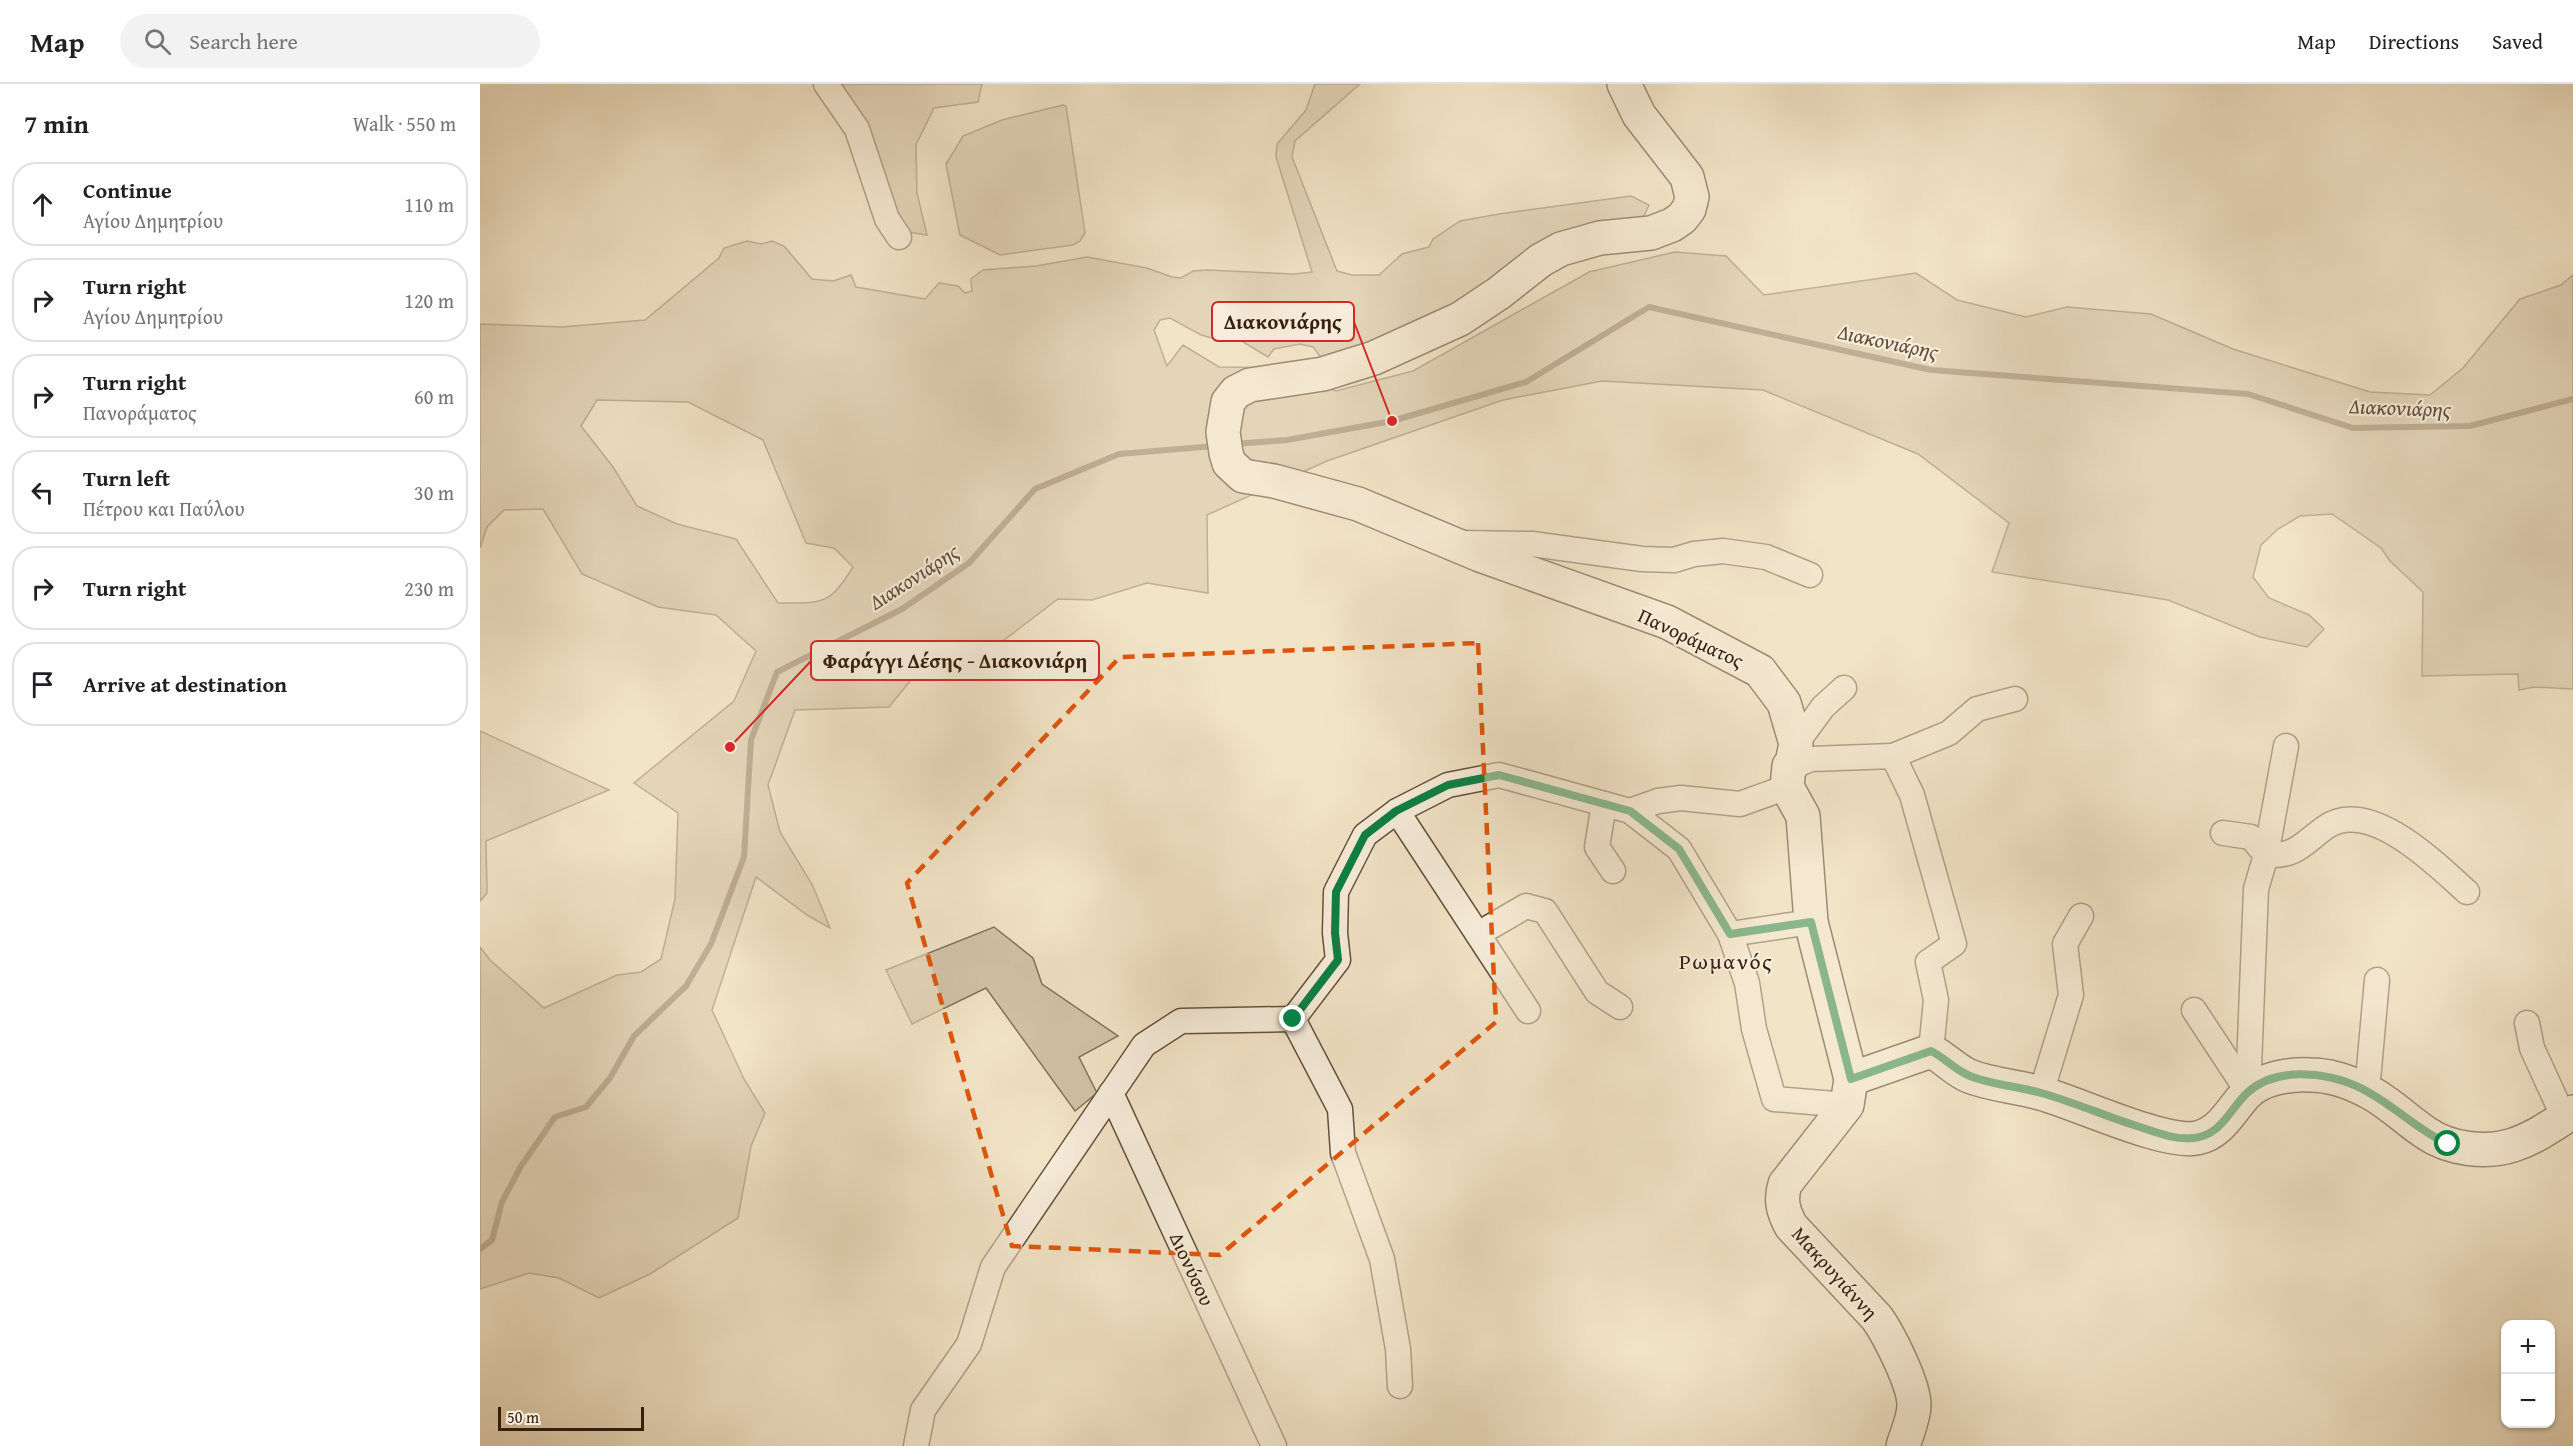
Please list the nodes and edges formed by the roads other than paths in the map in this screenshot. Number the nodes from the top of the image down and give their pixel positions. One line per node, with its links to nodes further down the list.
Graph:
1 (826, 84): 3 (street)
2 (1624, 84): 4 (main road, Πανοράματος)
3 (899, 237)
4 (1454, 543): 5 (street); 10 (main road, Πανοράματος)
5 (1810, 575)
6 (1844, 688): 10 (street)
7 (2015, 699): 9 (street)
8 (2286, 746): 15 (street)
9 (1893, 756): 10 (street); 28 (street)
10 (1791, 766): 13 (street); 19 (main road, Πανοράματος)
11 (1604, 804): 12 (street); 13 (street); 16 (street)
12 (1396, 811): 20 (street); 26 (street)
13 (1630, 811): 21 (street)
14 (2223, 833): 15 (street)
15 (2266, 855): 17 (street); 31 (street)
16 (1613, 871)
17 (2467, 892)
18 (2081, 916): 33 (street)
19 (1811, 922): 21 (street); 30 (main road, Πανοράματος)
20 (1478, 934): 23 (street); 25 (street)
21 (1730, 934): 30 (street)
22 (2377, 980): 29 (street)
23 (1620, 1007)
24 (2194, 1010): 31 (street)
25 (1528, 1011)
26 (1293, 1019): 32 (street); 35 (street)
27 (2527, 1023): 34 (street)
28 (1931, 1051): 30 (main road); 33 (main road)
29 (2367, 1091): 31 (main road); 34 (main road)
30 (1849, 1092): 38 (main road, Μακρυγιάννη)
31 (2248, 1092): 33 (main road)
32 (1111, 1093): 36 (street); 37 (street, Διονύσου)
33 (2041, 1093)
34 (2568, 1115)
35 (1401, 1386)
36 (916, 1446)
37 (1274, 1446)
38 (1903, 1446)

